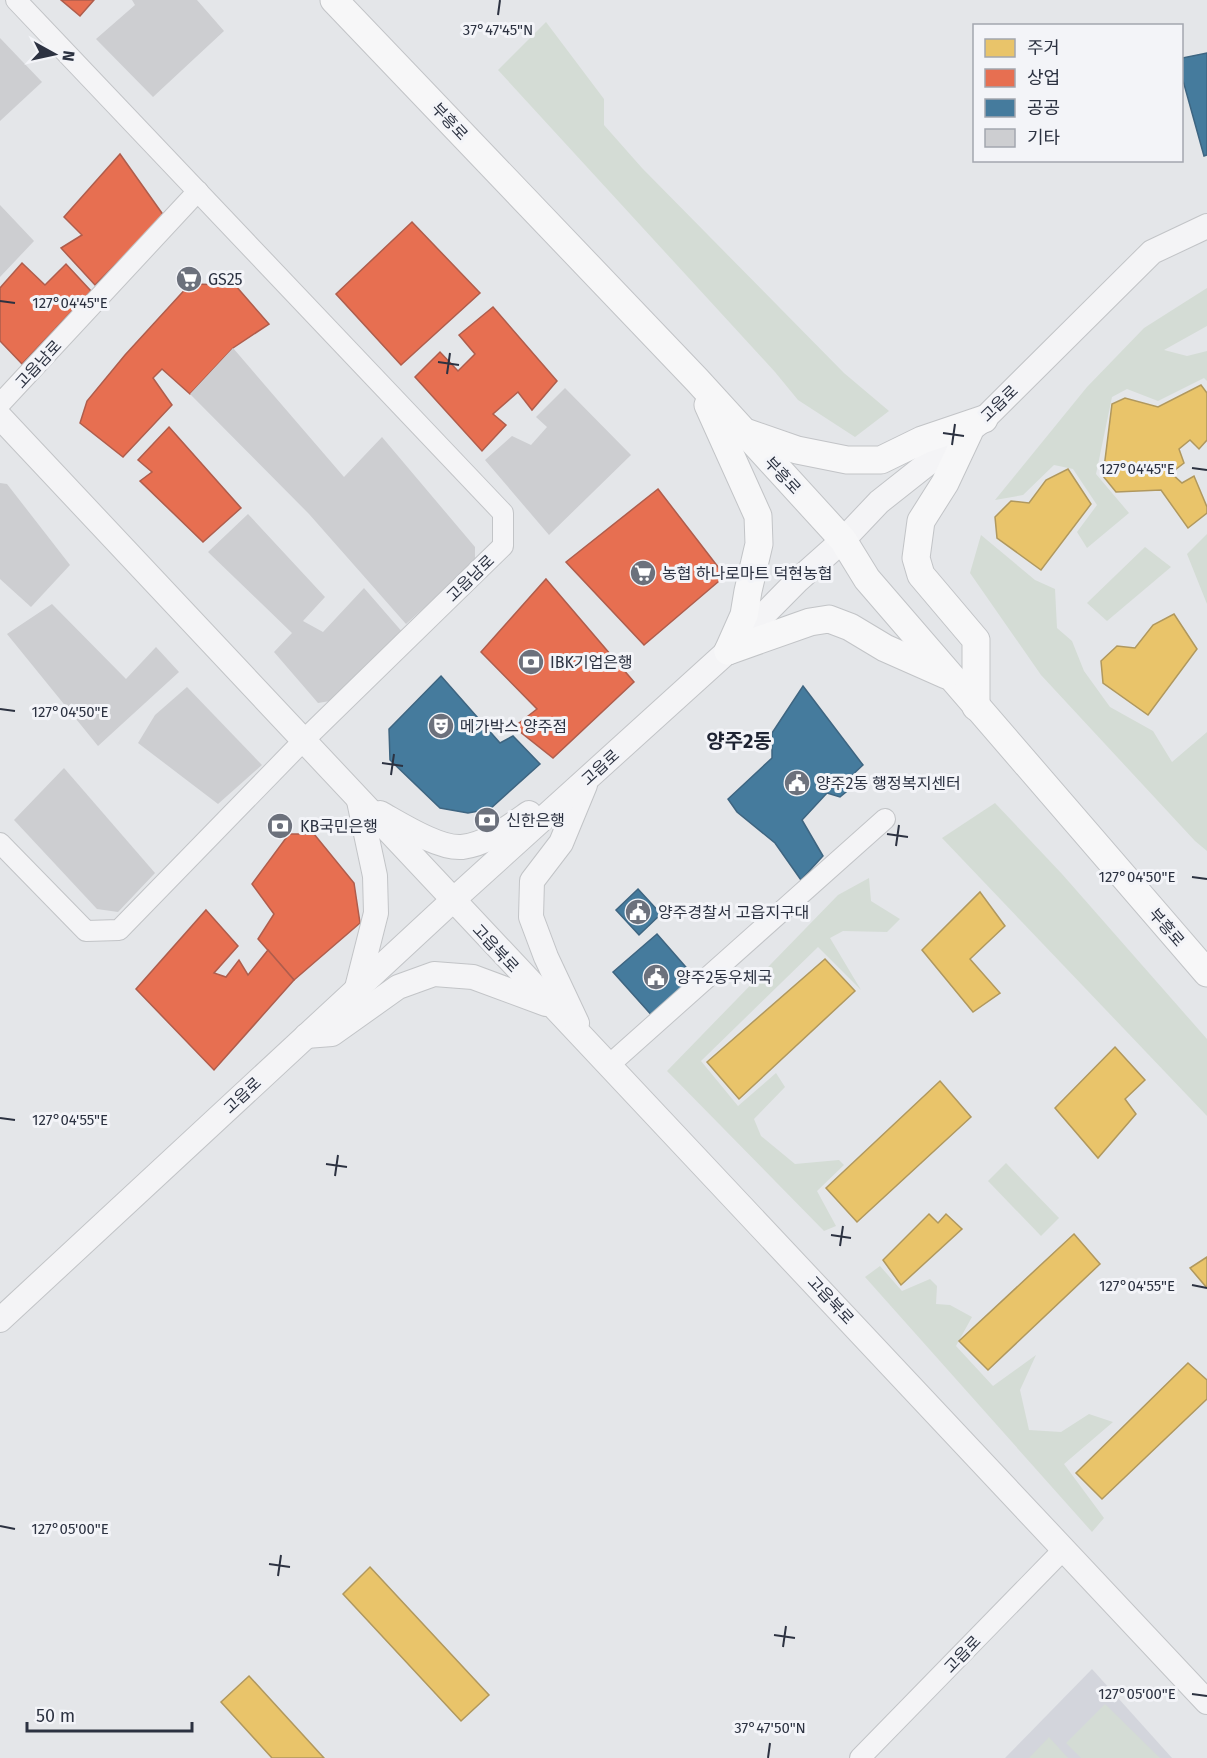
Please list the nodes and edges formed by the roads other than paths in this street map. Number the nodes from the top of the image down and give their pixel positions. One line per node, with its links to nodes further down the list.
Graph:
1 (16, 0): 3 (street, 고읍남로)
2 (334, 0): 5 (main road, 부흥로)
3 (198, 191): 6 (street, 고읍남로); 14 (street, 고읍남로)
4 (1207, 226): 8 (street, 고읍로)
5 (697, 380): 9 (main road, 부흥로); 11 (main road)
6 (0, 404)
7 (0, 417): 14 (street)
8 (976, 426): 9 (main road); 10 (street, 고읍로); 13 (main road)
9 (742, 431): 10 (main road, 부흥로)
10 (843, 540): 11 (street, 고읍로); 12 (main road, 부흥로)
11 (728, 651): 12 (main road); 15 (street, 고읍로)
12 (952, 678): 13 (main road, 부흥로)
13 (976, 707): 21 (main road, 부흥로)
14 (303, 741): 17 (street); 19 (street, 고읍남로)
15 (607, 761): 16 (street, 고읍로); 17 (street)
16 (587, 778): 20 (street, 고읍로); 25 (street)
17 (359, 801): 20 (street); 22 (street)
18 (885, 819): 26 (street)
19 (0, 843)
20 (452, 901): 22 (street, 고읍로); 23 (street, 고읍북로)
21 (1207, 973)
22 (357, 988): 24 (street, 고읍로)
23 (550, 1005): 24 (street); 25 (street, 고읍북로)
24 (306, 1036): 27 (street, 고읍로)
25 (585, 1042): 26 (street, 고읍북로)
26 (608, 1066): 28 (street, 고읍북로)
27 (0, 1320)
28 (1064, 1550): 29 (street, 고읍북로); 30 (street, 고읍로)
29 (1207, 1702)
30 (860, 1758)

